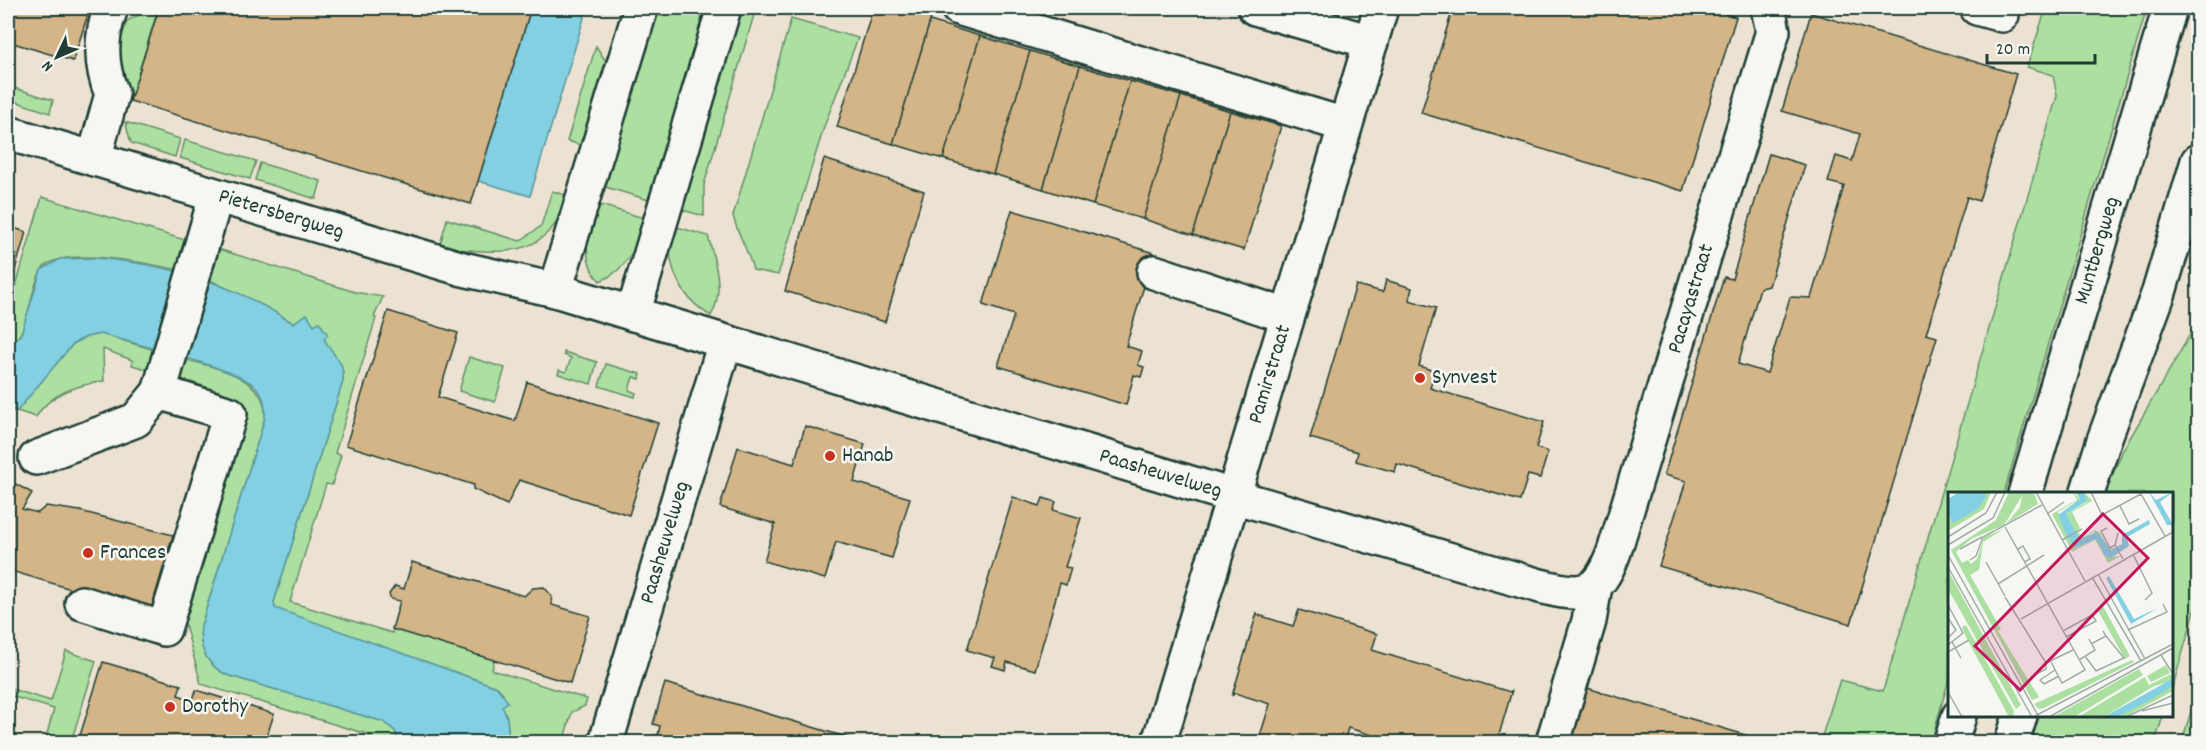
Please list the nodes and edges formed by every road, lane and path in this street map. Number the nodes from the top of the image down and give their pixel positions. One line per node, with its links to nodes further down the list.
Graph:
1 (111, 8): 12 (street)
2 (641, 8): 16 (street)
3 (724, 8): 17 (street)
4 (958, 8): 10 (street)
5 (1255, 8): 9 (street)
6 (1381, 8): 9 (street, Pamirstraat)
7 (1768, 8): 25 (street, Pacayastraat)
8 (2170, 8): 22 (street, Muntbergweg)
9 (1371, 42): 10 (street, Pamirstraat)
10 (1345, 124): 18 (street, Pamirstraat)
11 (8, 133): 12 (street, Pietersbergweg)
12 (94, 159): 14 (street, Pietersbergweg)
13 (2199, 161): 23 (street)
14 (216, 196): 16 (street, Pietersbergweg); 20 (street)
15 (1154, 272): 18 (street)
16 (555, 290): 17 (street, Paasheuvelweg)
17 (633, 314): 19 (street, Paasheuvelweg)
18 (1287, 316): 24 (street, Pamirstraat)
19 (725, 342): 24 (street, Paasheuvelweg); 29 (street, Paasheuvelweg)
20 (161, 383): 21 (street); 26 (street)
21 (36, 458)
22 (2026, 492)
23 (2088, 492)
24 (1233, 496): 25 (street, Paasheuvelweg); 30 (street, Pamirstraat)
25 (1595, 586): 31 (street)
26 (82, 603)
27 (1959, 717): 32 (street)
28 (2020, 717): 33 (street)
29 (606, 742)
30 (1159, 742)
31 (1553, 742)
32 (1951, 742)
33 (2012, 742)

